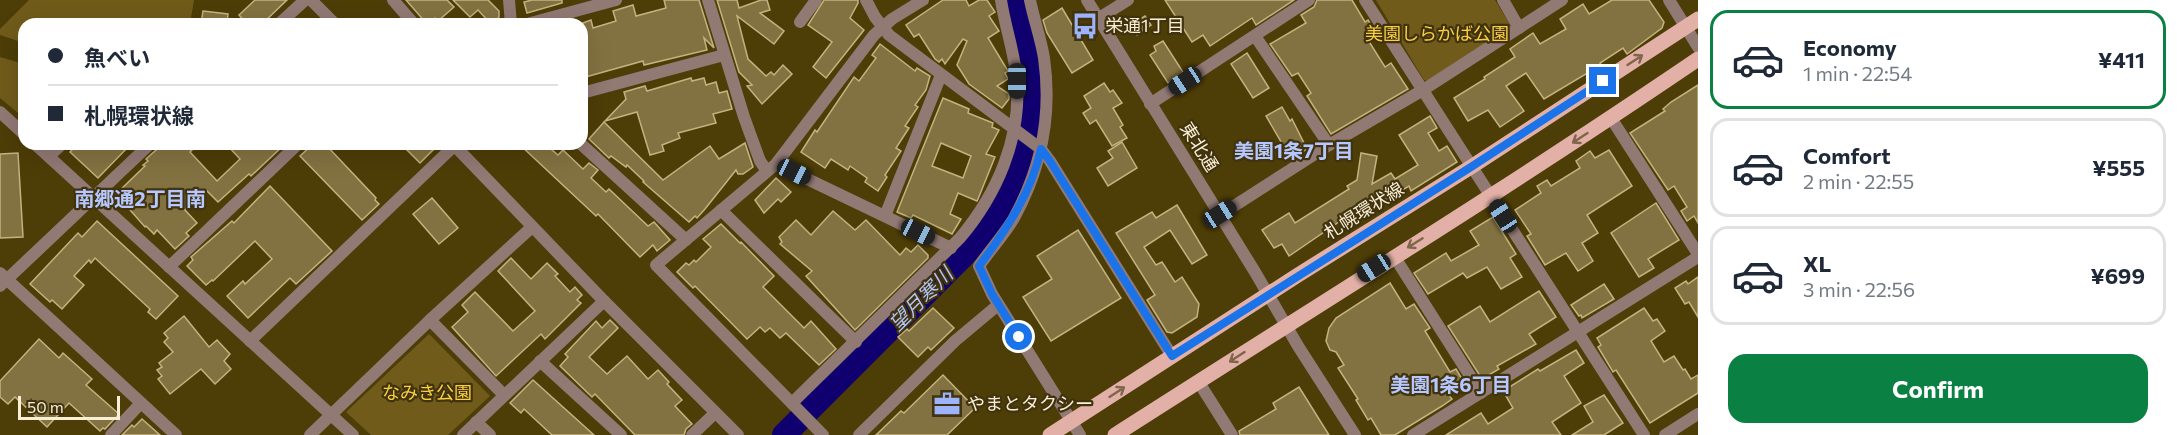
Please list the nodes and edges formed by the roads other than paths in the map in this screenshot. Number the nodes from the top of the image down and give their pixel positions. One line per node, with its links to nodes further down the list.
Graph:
1 (305, 0): 19 (street)
2 (311, 0): 20 (street)
3 (393, 0): 21 (street)
4 (509, 0): 22 (street)
5 (616, 0): 23 (street)
6 (708, 0): 31 (street)
7 (816, 0): 25 (street)
8 (866, 0): 27 (street)
9 (923, 0): 27 (street)
10 (1001, 0): 40 (street)
11 (1030, 0): 42 (street)
12 (1088, 0): 24 (street, 東北通)
13 (1128, 0): 24 (street)
14 (1309, 0): 29 (street)
15 (1365, 0): 34 (street)
16 (1503, 0): 28 (street)
17 (1562, 0): 28 (street)
18 (1669, 0): 26 (street)
19 (286, 18)
20 (329, 18)
21 (409, 18)
22 (510, 18)
23 (549, 18)
24 (1099, 18): 36 (street, 東北通)
25 (800, 22)
26 (1692, 23): 30 (street); 52 (main road, 札幌環状線, one-way to 26)
27 (883, 27): 33 (street); 51 (street)
28 (1519, 28): 34 (street)
29 (1255, 36): 36 (street); 41 (street)
30 (1698, 46)
31 (724, 55): 35 (street); 51 (street)
32 (1698, 59): 38 (main road)
33 (941, 75): 40 (street); 57 (street)
34 (1423, 90): 41 (street); 52 (street)
35 (588, 91)
36 (1150, 104): 56 (street, 東北通)
37 (0, 112): 39 (street)
38 (1611, 118): 53 (main road, one-way to 53); 62 (street)
39 (18, 128)
40 (1017, 133): 42 (street); 60 (street)
41 (1329, 145): 56 (street)
42 (1037, 147): 67 (street); 73 (street)
43 (42, 150): 50 (street)
44 (56, 150): 50 (street)
45 (144, 150): 54 (street)
46 (292, 150): 63 (street)
47 (448, 150): 71 (street)
48 (458, 150): 58 (street)
49 (588, 150): 59 (street)
50 (49, 156): 54 (street)
51 (772, 167): 55 (street); 57 (street)
52 (1471, 167): 53 (street); 65 (main road, 札幌環状線)
53 (1491, 196): 61 (main road, one-way to 61); 70 (street)
54 (93, 197): 63 (street); 64 (street)
55 (721, 210): 59 (street); 72 (street)
56 (1220, 214): 65 (street, 東北通)
57 (885, 216): 60 (street)
58 (532, 227): 66 (street); 68 (street)
59 (686, 240): 79 (street)
60 (951, 248): 72 (street)
61 (1394, 256): 69 (main road); 76 (street)
62 (1698, 256): 70 (street)
63 (169, 267): 71 (street)
64 (2, 280): 78 (street)
65 (1268, 294): 69 (street, 東北通); 73 (main road, 札幌環状線)
66 (604, 301): 74 (street); 80 (street)
67 (999, 304): 83 (street); 95 (street)
68 (430, 320): 77 (street); 82 (street)
69 (1286, 325): 75 (main road, one-way to 75); 100 (street, 東北通)
70 (1577, 332): 76 (street); 102 (street)
71 (250, 341): 82 (street)
72 (856, 342): 79 (street)
73 (1172, 356): 83 (main road, 札幌環状線, one-way to 73)
74 (540, 361): 77 (street); 91 (street)
75 (1198, 381): 98 (main road); 99 (street)
76 (1481, 393): 101 (street)
77 (504, 395): 84 (street)
78 (141, 403): 85 (street); 86 (street)
79 (795, 406): 94 (street)
80 (715, 412): 92 (street); 93 (street)
81 (1698, 414): 103 (street)
82 (331, 415): 87 (street); 88 (street)
83 (1071, 421): 96 (main road, 札幌環状線); 97 (street)
84 (476, 422): 89 (street); 90 (street)
85 (111, 435)
86 (176, 435)
87 (310, 435)
88 (353, 435)
89 (463, 435)
90 (490, 435)
91 (621, 435)
92 (692, 435)
93 (738, 435)
94 (823, 435)
95 (859, 435)
96 (1050, 435)
97 (1080, 435)
98 (1115, 435)
99 (1232, 435)
100 (1355, 435)
101 (1413, 435)
102 (1644, 435)
103 (1665, 435)

